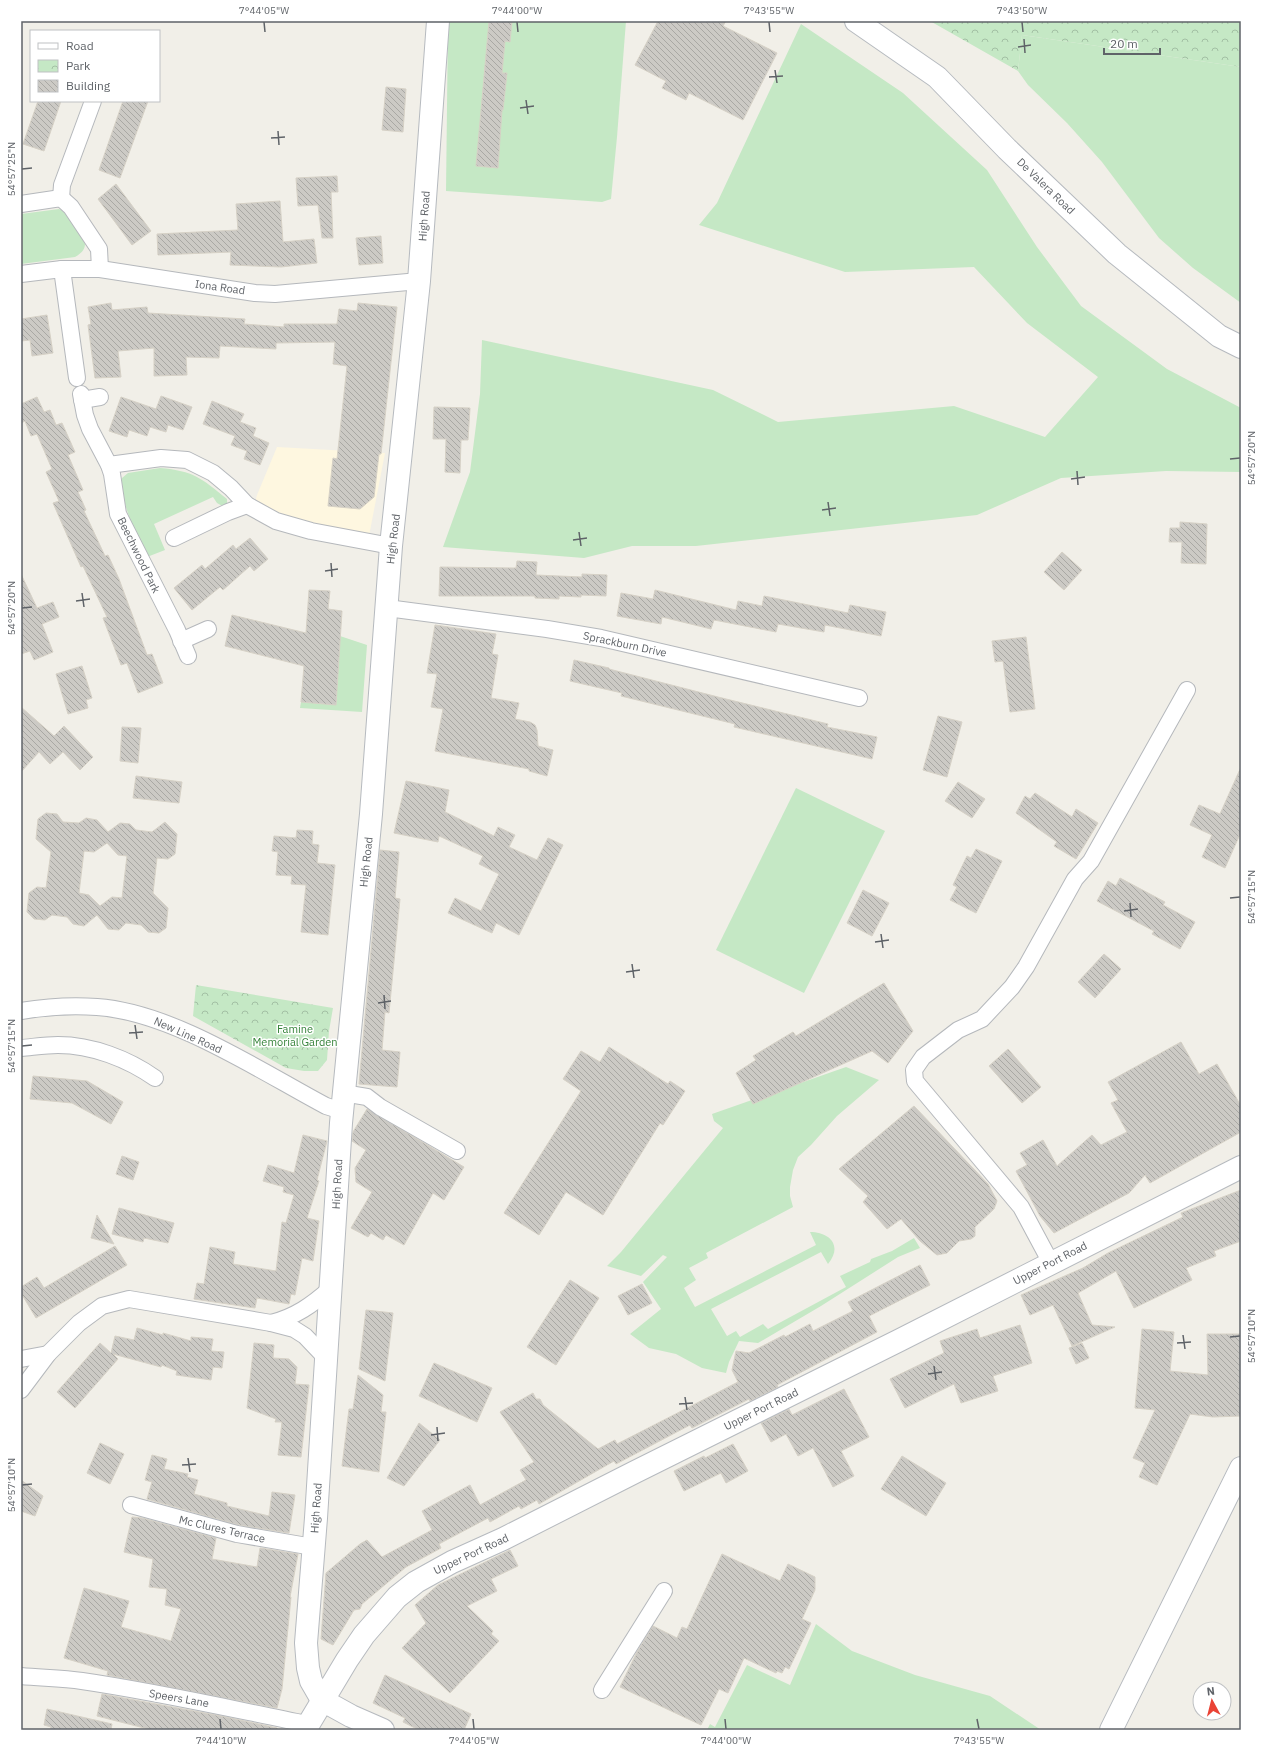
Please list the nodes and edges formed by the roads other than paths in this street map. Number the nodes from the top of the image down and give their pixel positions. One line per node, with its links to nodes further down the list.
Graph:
1 (438, 21): 9 (street, High Road)
2 (856, 21): 10 (street, De Valera Road)
3 (93, 102): 4 (street)
4 (61, 198): 5 (street); 7 (street)
5 (21, 204)
6 (62, 268): 7 (street, Iona Road); 8 (street, Iona Road); 11 (street)
7 (100, 269): 9 (street, Iona Road)
8 (21, 274)
9 (419, 281): 16 (street, High Road)
10 (1241, 347)
11 (77, 378)
12 (100, 398): 13 (street, Beechwood Park)
13 (109, 465): 14 (street); 19 (street, Beechwood Park)
14 (247, 506): 15 (street); 16 (street)
15 (174, 538)
16 (391, 546): 17 (street, High Road)
17 (387, 608): 22 (street, Sprackburn Drive); 26 (street, High Road)
18 (208, 629): 19 (street)
19 (181, 641): 20 (street, Beechwood Park)
20 (188, 656)
21 (1187, 690): 29 (street)
22 (859, 698)
23 (21, 1011): 26 (street, New Line Road)
24 (21, 1048): 25 (street)
25 (155, 1078)
26 (342, 1102): 27 (street, New Line Road); 30 (street, High Road)
27 (457, 1151)
28 (1241, 1166): 29 (street, Upper Port Road)
29 (1051, 1263): 42 (street, Upper Port Road)
30 (330, 1289): 31 (street); 33 (street, High Road)
31 (271, 1323): 32 (street); 33 (street)
32 (48, 1354): 34 (street); 35 (street)
33 (325, 1357): 38 (street, High Road)
34 (21, 1359)
35 (21, 1390)
36 (1241, 1468): 45 (street)
37 (131, 1505): 38 (street, Mc Clures Terrace)
38 (313, 1547): 42 (street, High Road)
39 (664, 1591): 41 (street)
40 (21, 1676): 43 (street, Speers Lane)
41 (602, 1690)
42 (322, 1700): 43 (street, Upper Port Road); 44 (street)
43 (306, 1727)
44 (383, 1730)
45 (1111, 1730)

